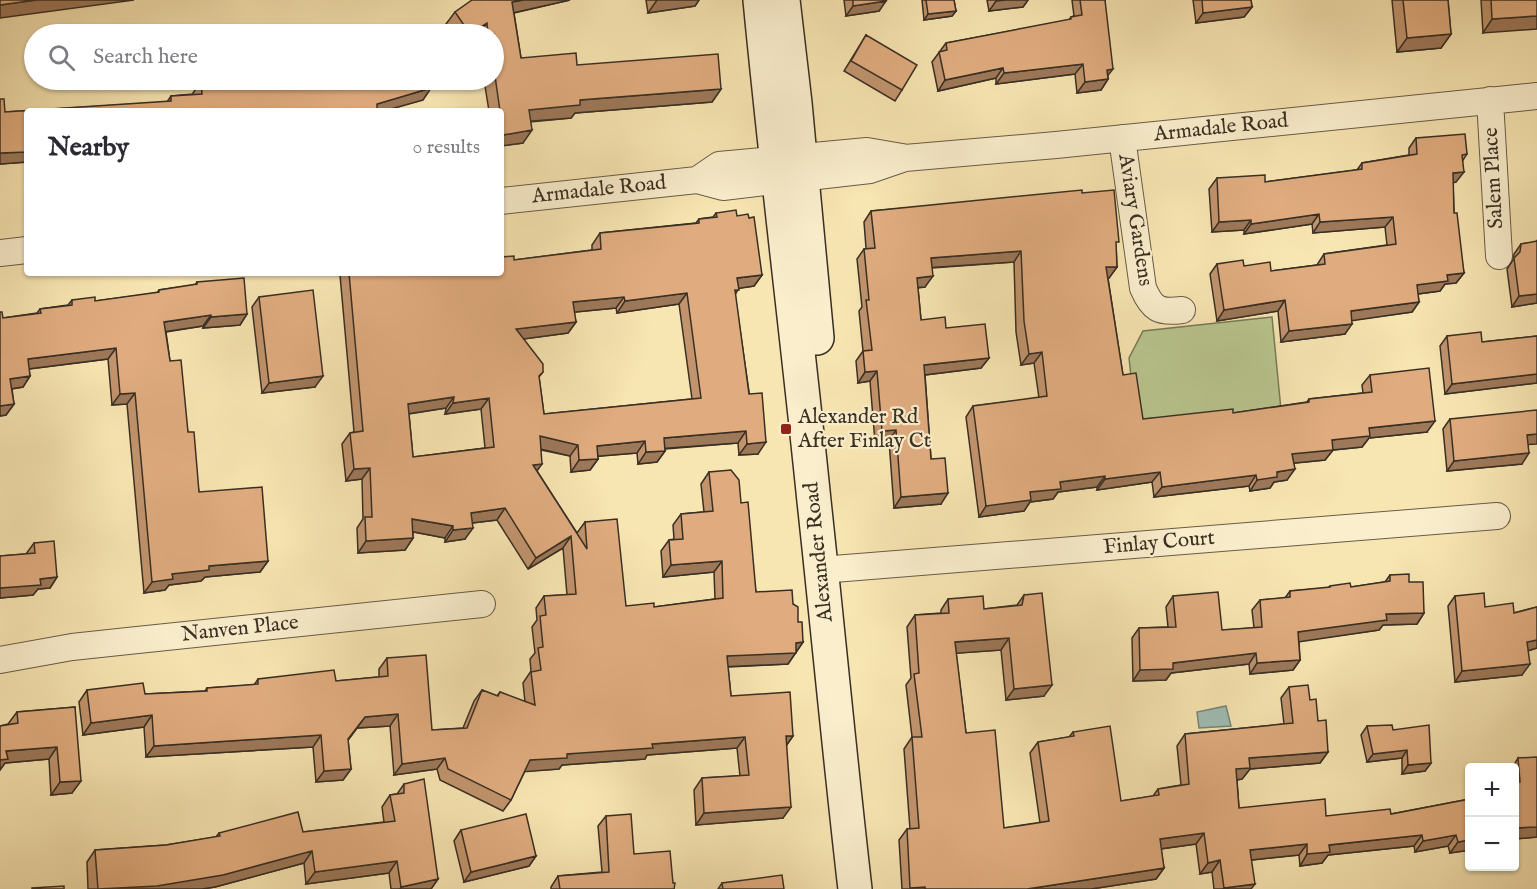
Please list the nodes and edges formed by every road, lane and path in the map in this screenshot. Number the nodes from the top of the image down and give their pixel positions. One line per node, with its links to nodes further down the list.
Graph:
1 (760, 0): 6 (main road, Alexander Road)
2 (783, 0): 6 (main road, Alexander Road)
3 (1537, 96): 4 (street, Armadale Road)
4 (1490, 100): 5 (street, Armadale Road); 10 (street, Salem Place)
5 (1122, 138): 6 (street, Armadale Road); 11 (street, Aviary Gardens)
6 (789, 169): 7 (street, Armadale Road); 13 (main road, Alexander Road)
7 (504, 201)
8 (24, 250): 9 (street)
9 (0, 253)
10 (1499, 256)
11 (1182, 310)
12 (1497, 516): 13 (street, Finlay Court)
13 (831, 569): 16 (main road, Alexander Road); 17 (main road, Alexander Road)
14 (482, 604): 15 (street, Nanven Place)
15 (0, 660)
16 (855, 889)
17 (874, 889)

